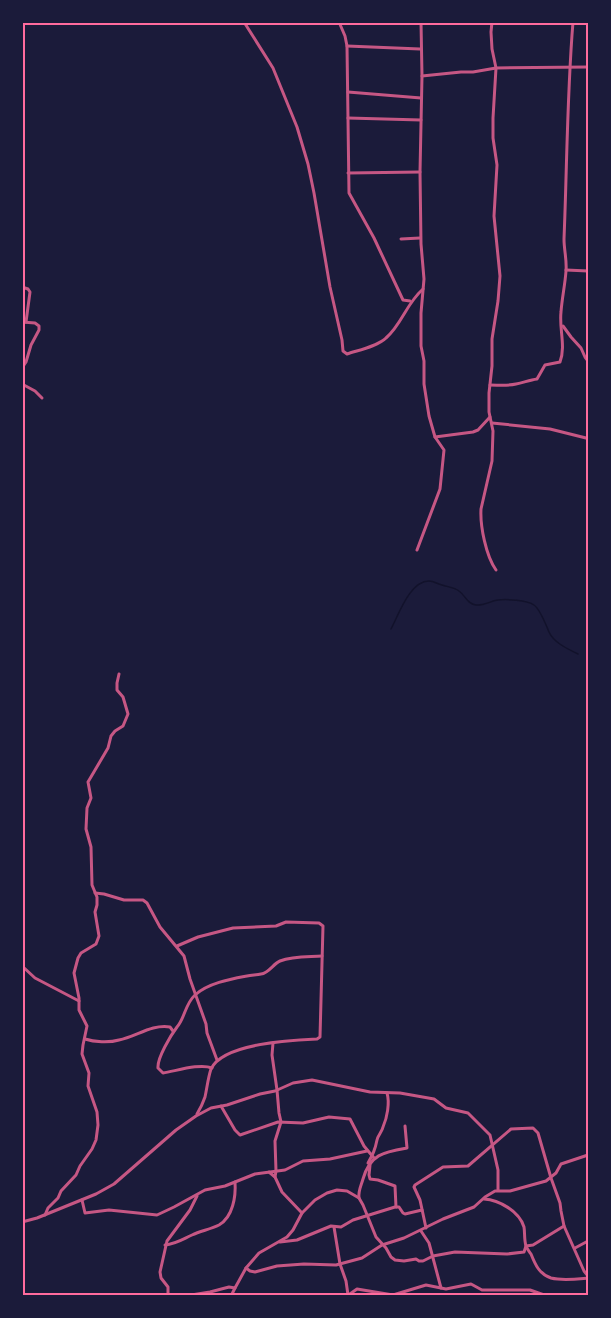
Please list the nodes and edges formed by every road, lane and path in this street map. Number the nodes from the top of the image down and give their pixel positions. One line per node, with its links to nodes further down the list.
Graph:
1 (244, 22): 24 (street)
2 (339, 22): 6 (street)
3 (421, 22): 7 (street)
4 (492, 22): 10 (street)
5 (573, 22): 8 (street)
6 (347, 45): 7 (street); 12 (street)
7 (421, 49): 11 (street)
8 (569, 67): 9 (street); 10 (street); 20 (street)
9 (588, 67)
10 (496, 68): 11 (street); 30 (street)
11 (422, 76): 13 (street)
12 (348, 92): 13 (street); 14 (street)
13 (421, 98): 15 (street)
14 (348, 118): 15 (street); 17 (street)
15 (421, 120): 16 (street)
16 (420, 172): 17 (street); 18 (street)
17 (348, 173): 24 (street)
18 (421, 238): 19 (street); 23 (street)
19 (401, 240)
20 (566, 270): 21 (street); 26 (street)
21 (588, 271)
22 (22, 286): 25 (street)
23 (423, 289): 24 (street); 34 (street)
24 (410, 301)
25 (24, 322): 28 (street)
26 (562, 324): 27 (street); 30 (street)
27 (588, 361)
28 (22, 368)
29 (22, 384): 31 (street)
30 (490, 385): 32 (street)
31 (42, 398)
32 (490, 417): 33 (street); 34 (street)
33 (492, 423): 35 (street); 37 (street)
34 (435, 437): 36 (street)
35 (586, 438)
36 (417, 550)
37 (495, 570)
38 (119, 674): 39 (street)
39 (95, 893): 40 (street); 44 (street)
40 (177, 946): 41 (street); 43 (street)
41 (322, 956): 43 (street); 47 (street)
42 (22, 966): 44 (street)
43 (195, 995): 45 (street); 48 (street)
44 (79, 1001): 46 (street)
45 (173, 1031): 46 (street); 49 (street)
46 (85, 1039): 75 (street)
47 (273, 1043): 48 (street); 50 (street)
48 (217, 1060): 49 (street)
49 (212, 1068): 53 (street)
50 (277, 1090): 51 (street); 52 (street); 54 (street)
51 (387, 1093): 56 (street); 59 (street)
52 (221, 1106): 53 (street); 54 (street)
53 (196, 1116): 71 (street)
54 (281, 1122): 57 (street); 60 (street)
55 (405, 1126): 59 (street)
56 (491, 1145): 63 (street); 65 (street); 73 (street)
57 (367, 1151): 59 (street); 60 (street)
58 (588, 1155): 63 (street)
59 (373, 1157): 66 (street); 72 (street)
60 (276, 1171): 61 (street); 62 (street)
61 (269, 1172): 62 (street); 64 (street)
62 (275, 1177): 74 (street)
63 (551, 1178): 65 (street); 78 (street)
64 (235, 1181): 68 (street); 84 (street)
65 (498, 1190): 70 (street)
66 (358, 1192): 67 (street); 69 (street)
67 (352, 1194): 69 (street); 74 (street)
68 (198, 1195): 71 (street); 84 (street)
69 (359, 1198): 76 (street)
70 (483, 1199): 80 (street); 86 (street)
71 (82, 1200): 75 (street)
72 (396, 1207): 73 (street); 76 (street)
73 (422, 1210): 80 (street)
74 (302, 1213): 83 (street)
75 (45, 1215): 77 (street)
76 (368, 1215): 79 (street); 85 (street)
77 (22, 1222)
78 (564, 1226): 86 (street); 87 (street)
79 (334, 1227): 83 (street); 89 (street)
80 (426, 1228): 81 (street)
81 (421, 1231): 85 (street); 88 (street)
82 (588, 1242): 87 (street)
83 (278, 1243): 90 (street)
84 (165, 1245): 96 (street)
85 (382, 1245): 88 (street); 89 (street)
86 (526, 1246): 88 (street); 91 (street)
87 (575, 1248): 91 (street)
88 (433, 1256): 93 (street)
89 (340, 1264): 90 (street); 95 (street)
90 (246, 1268): 92 (street)
91 (588, 1277)
92 (235, 1288): 97 (street); 98 (street)
93 (441, 1288): 94 (street); 100 (street)
94 (361, 1289): 95 (street); 99 (street)
95 (348, 1295)
96 (168, 1296)
97 (185, 1296)
98 (231, 1296)
99 (366, 1296)
100 (547, 1296)

